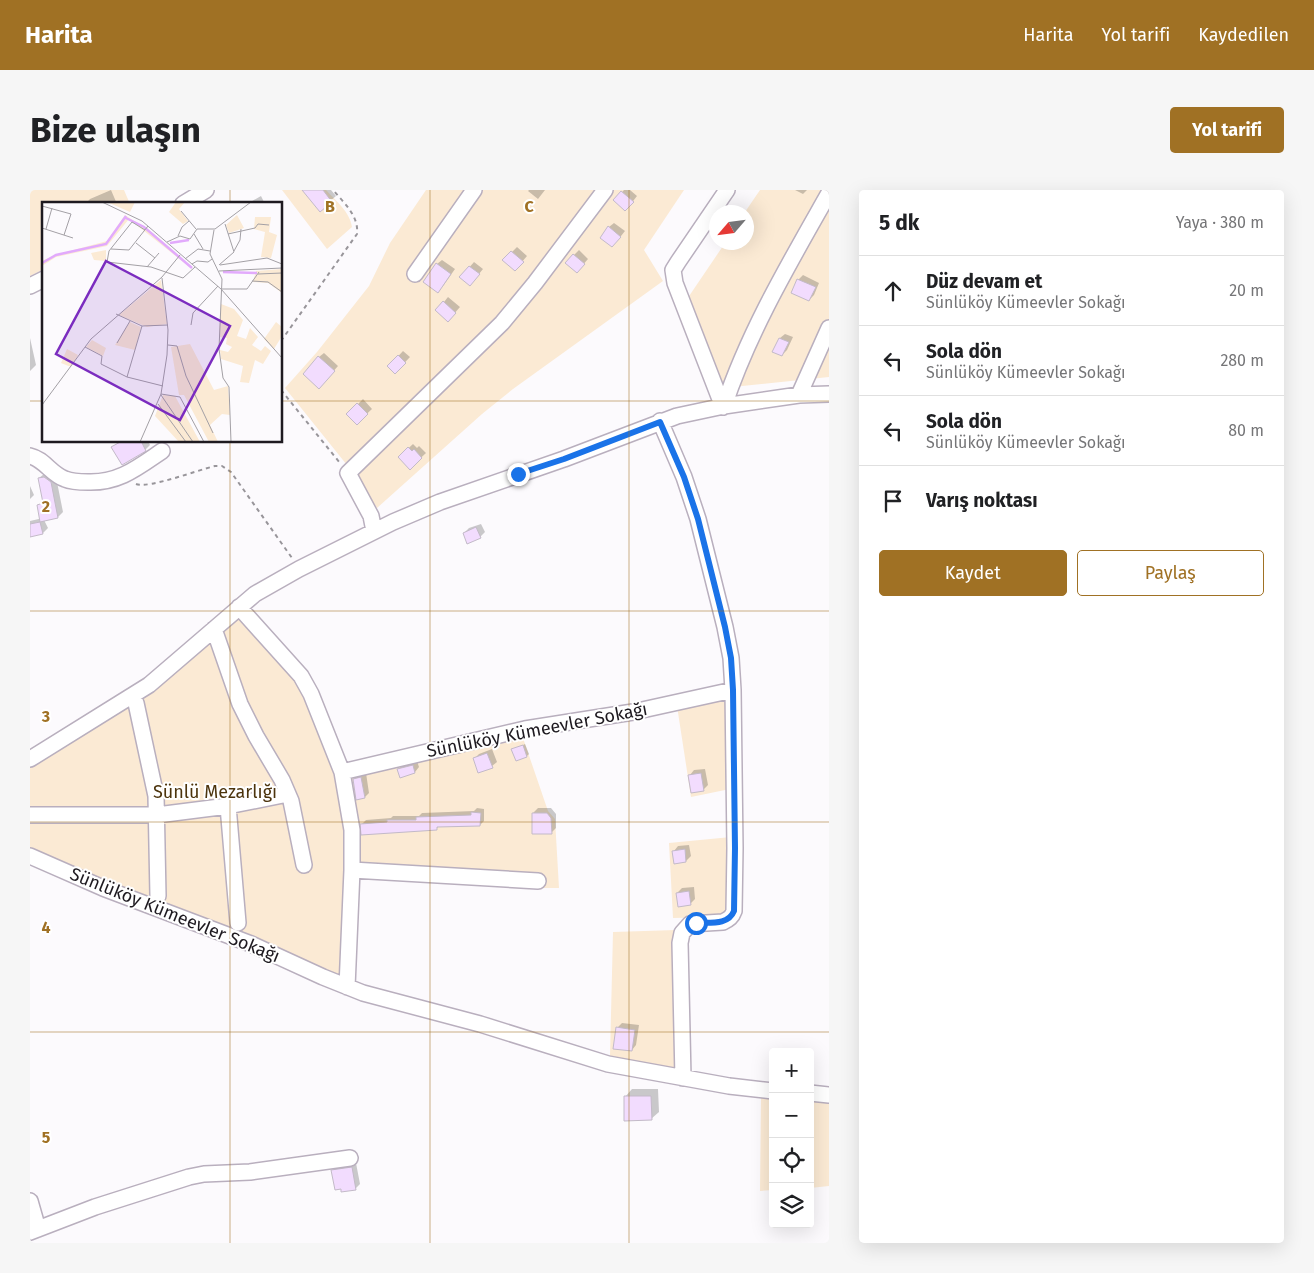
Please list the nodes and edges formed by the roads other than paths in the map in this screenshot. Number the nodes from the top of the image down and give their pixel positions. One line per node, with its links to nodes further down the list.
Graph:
1 (206, 190): 6 (street)
2 (474, 190): 7 (street)
3 (605, 190): 17 (street)
4 (727, 190): 13 (street)
5 (829, 193): 13 (street)
6 (186, 202)
7 (415, 274)
8 (42, 280): 9 (street)
9 (30, 286)
10 (829, 328): 12 (street)
11 (829, 394): 12 (street)
12 (799, 395): 13 (street)
13 (723, 406): 14 (street)
14 (660, 422): 17 (street); 20 (street)
15 (162, 451): 16 (street)
16 (30, 456)
17 (374, 531): 18 (street)
18 (239, 607): 19 (street); 23 (street)
19 (214, 629): 22 (street); 24 (street)
20 (733, 690): 23 (street, Sünlüköy Kümeevler Sokağı); 35 (street)
21 (136, 704): 27 (street)
22 (30, 759)
23 (342, 772): 30 (street)
24 (288, 794): 25 (street); 29 (street)
25 (228, 806): 27 (street); 33 (street)
26 (30, 815): 27 (street)
27 (157, 815): 32 (street)
28 (30, 856): 34 (street, Sünlüköy Kümeevler Sokağı)
29 (304, 865)
30 (352, 870): 31 (street); 34 (street)
31 (538, 881)
32 (158, 896)
33 (238, 924)
34 (347, 986): 35 (street, Sünlüköy Kümeevler Sokağı)
35 (683, 1078): 36 (street, Sünlüköy Kümeevler Sokağı)
36 (769, 1091)
37 (814, 1094): 38 (street)
38 (829, 1095)
39 (350, 1158): 41 (street)
40 (30, 1201): 41 (street)
41 (34, 1231)

